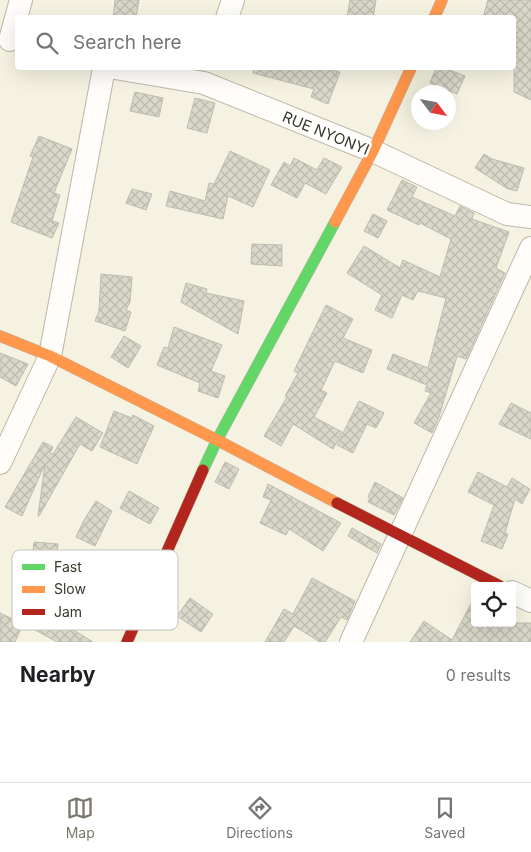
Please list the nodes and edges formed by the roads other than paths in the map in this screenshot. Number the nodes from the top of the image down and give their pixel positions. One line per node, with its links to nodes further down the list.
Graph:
1 (21, 0): 4 (street)
2 (233, 0): 5 (street)
3 (442, 0): 6 (street)
4 (16, 15)
5 (228, 15)
6 (435, 15)
7 (15, 20): 8 (street)
8 (9, 39)
9 (104, 70): 17 (street)
10 (141, 70): 12 (street, RUE NYONYI)
11 (410, 70): 13 (street)
12 (207, 75): 13 (street, RUE NYONYI)
13 (373, 151): 14 (street, RUE NYONYI); 18 (street)
14 (531, 217)
15 (531, 248): 20 (street)
16 (0, 336): 17 (street)
17 (50, 356): 18 (street); 19 (street)
18 (217, 440): 20 (street); 21 (street)
19 (0, 463)
20 (400, 536): 22 (street); 27 (street)
21 (168, 550)
22 (492, 582)
23 (516, 594): 24 (street)
24 (531, 601)
25 (132, 630): 26 (street)
26 (127, 642)
27 (351, 642)

